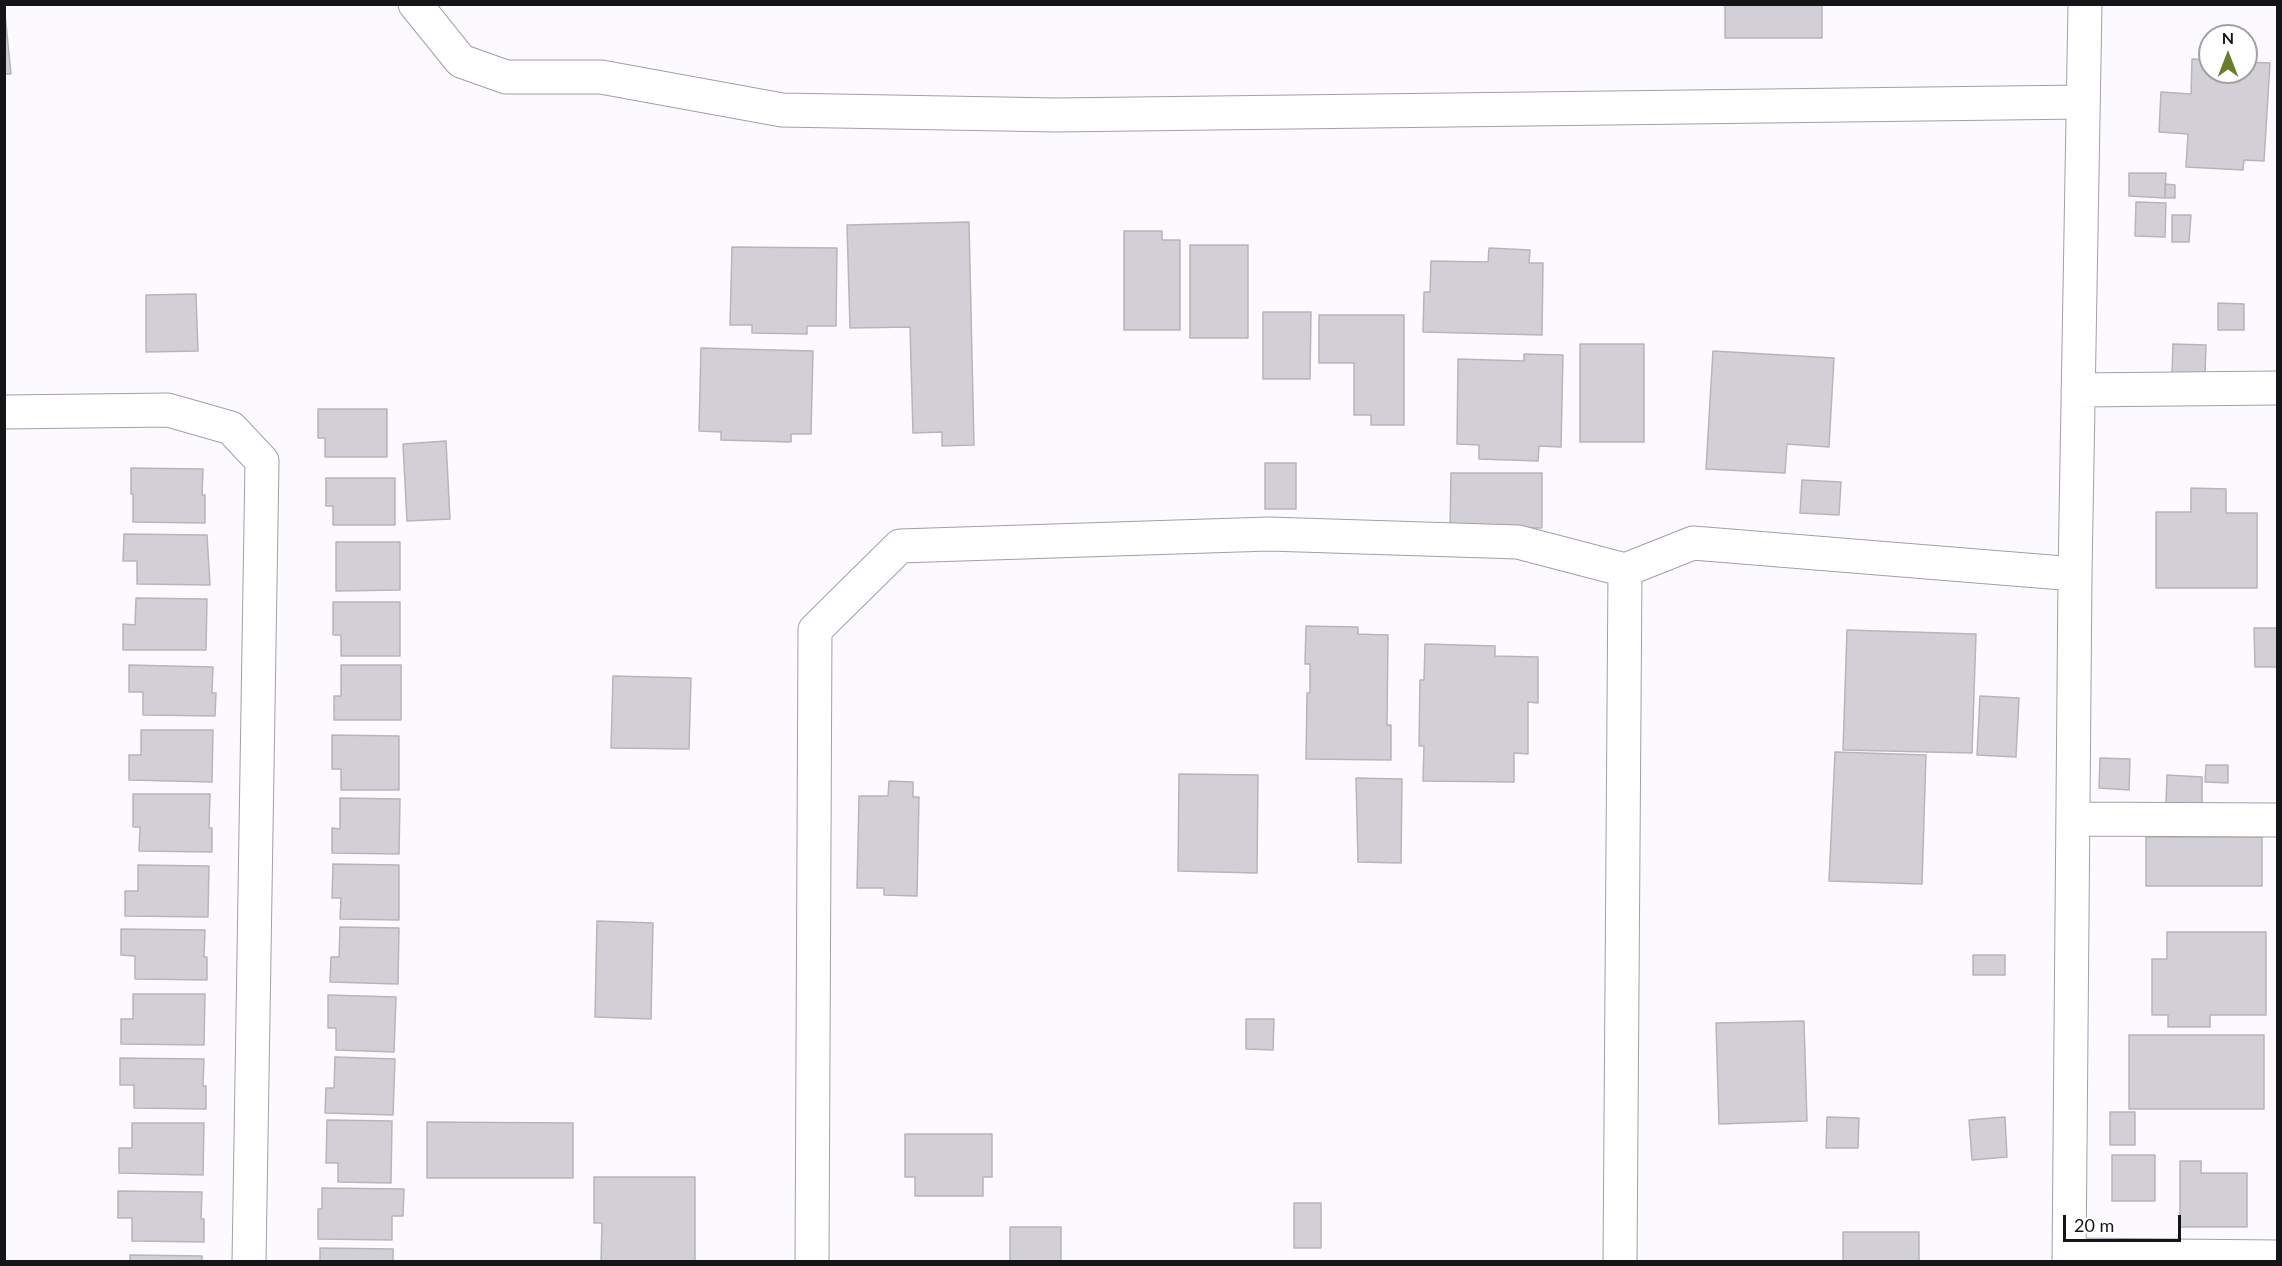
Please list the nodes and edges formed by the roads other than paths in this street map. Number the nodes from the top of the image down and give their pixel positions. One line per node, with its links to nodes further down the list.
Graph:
1 (415, 4): 3 (street)
2 (2085, 4): 3 (street)
3 (2083, 102): 5 (street)
4 (2277, 388): 5 (street)
5 (2078, 390): 8 (street)
6 (4, 412): 13 (street)
7 (1624, 570): 8 (street); 14 (street); 15 (street)
8 (2075, 574): 9 (street)
9 (2073, 819): 10 (street); 12 (street)
10 (2277, 820)
11 (2277, 1257): 12 (street)
12 (2069, 1258)
13 (249, 1262)
14 (812, 1262)
15 (1620, 1262)

